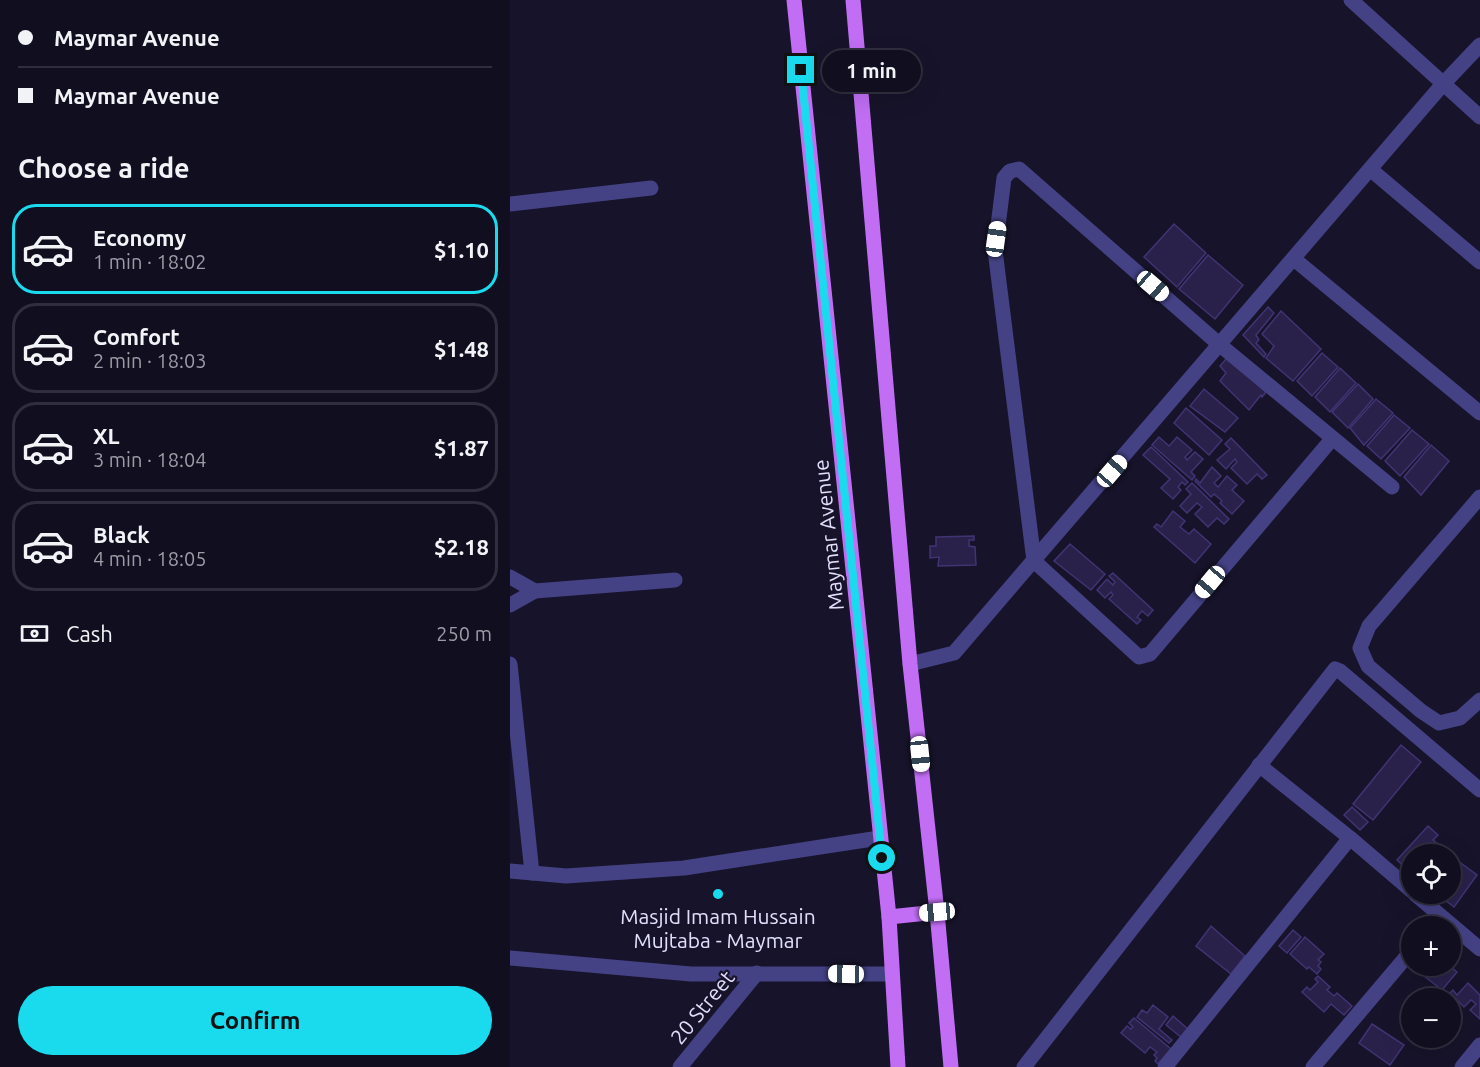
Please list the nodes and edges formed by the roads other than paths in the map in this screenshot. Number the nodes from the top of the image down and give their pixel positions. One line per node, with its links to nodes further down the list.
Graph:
1 (794, 0): 27 (main road, Maymar Avenue)
2 (853, 0): 23 (main road)
3 (1351, 0): 5 (street)
4 (1480, 45): 5 (street)
5 (1443, 84): 6 (street); 7 (street)
6 (1480, 117)
7 (1371, 169): 10 (street); 11 (street)
8 (651, 188): 9 (street)
9 (510, 204)
10 (1294, 259): 12 (street); 13 (street)
11 (1480, 262)
12 (1220, 345): 14 (street); 17 (street); 17 (street)
13 (1480, 413)
14 (1332, 438): 15 (street); 17 (street)
15 (1392, 487)
16 (1480, 497): 24 (street)
17 (1034, 561): 23 (street)
18 (510, 578): 20 (street)
19 (675, 580): 20 (street)
20 (535, 591): 21 (street)
21 (510, 605)
22 (510, 664): 30 (street)
23 (910, 664): 33 (main road)
24 (1480, 700)
25 (1259, 765): 26 (street); 28 (street); 46 (street)
26 (1480, 789)
27 (879, 838): 30 (street); 34 (main road, Maymar Avenue)
28 (1350, 838): 31 (street); 47 (street)
29 (510, 871): 30 (street)
30 (532, 873)
31 (1401, 883)
32 (1422, 904): 35 (street)
33 (937, 912): 34 (main road); 45 (main road)
34 (889, 916): 41 (main road, Maymar Avenue)
35 (1431, 916)
36 (1461, 937): 37 (street)
37 (1480, 949)
38 (510, 958): 40 (street)
39 (1401, 963): 48 (street)
40 (757, 973): 41 (street); 43 (street, 20 Street)
41 (891, 974): 44 (main road, Maymar Avenue)
42 (1480, 1045): 49 (street)
43 (680, 1067)
44 (898, 1067)
45 (951, 1067)
46 (1024, 1067)
47 (1165, 1067)
48 (1314, 1067)
49 (1462, 1067)

